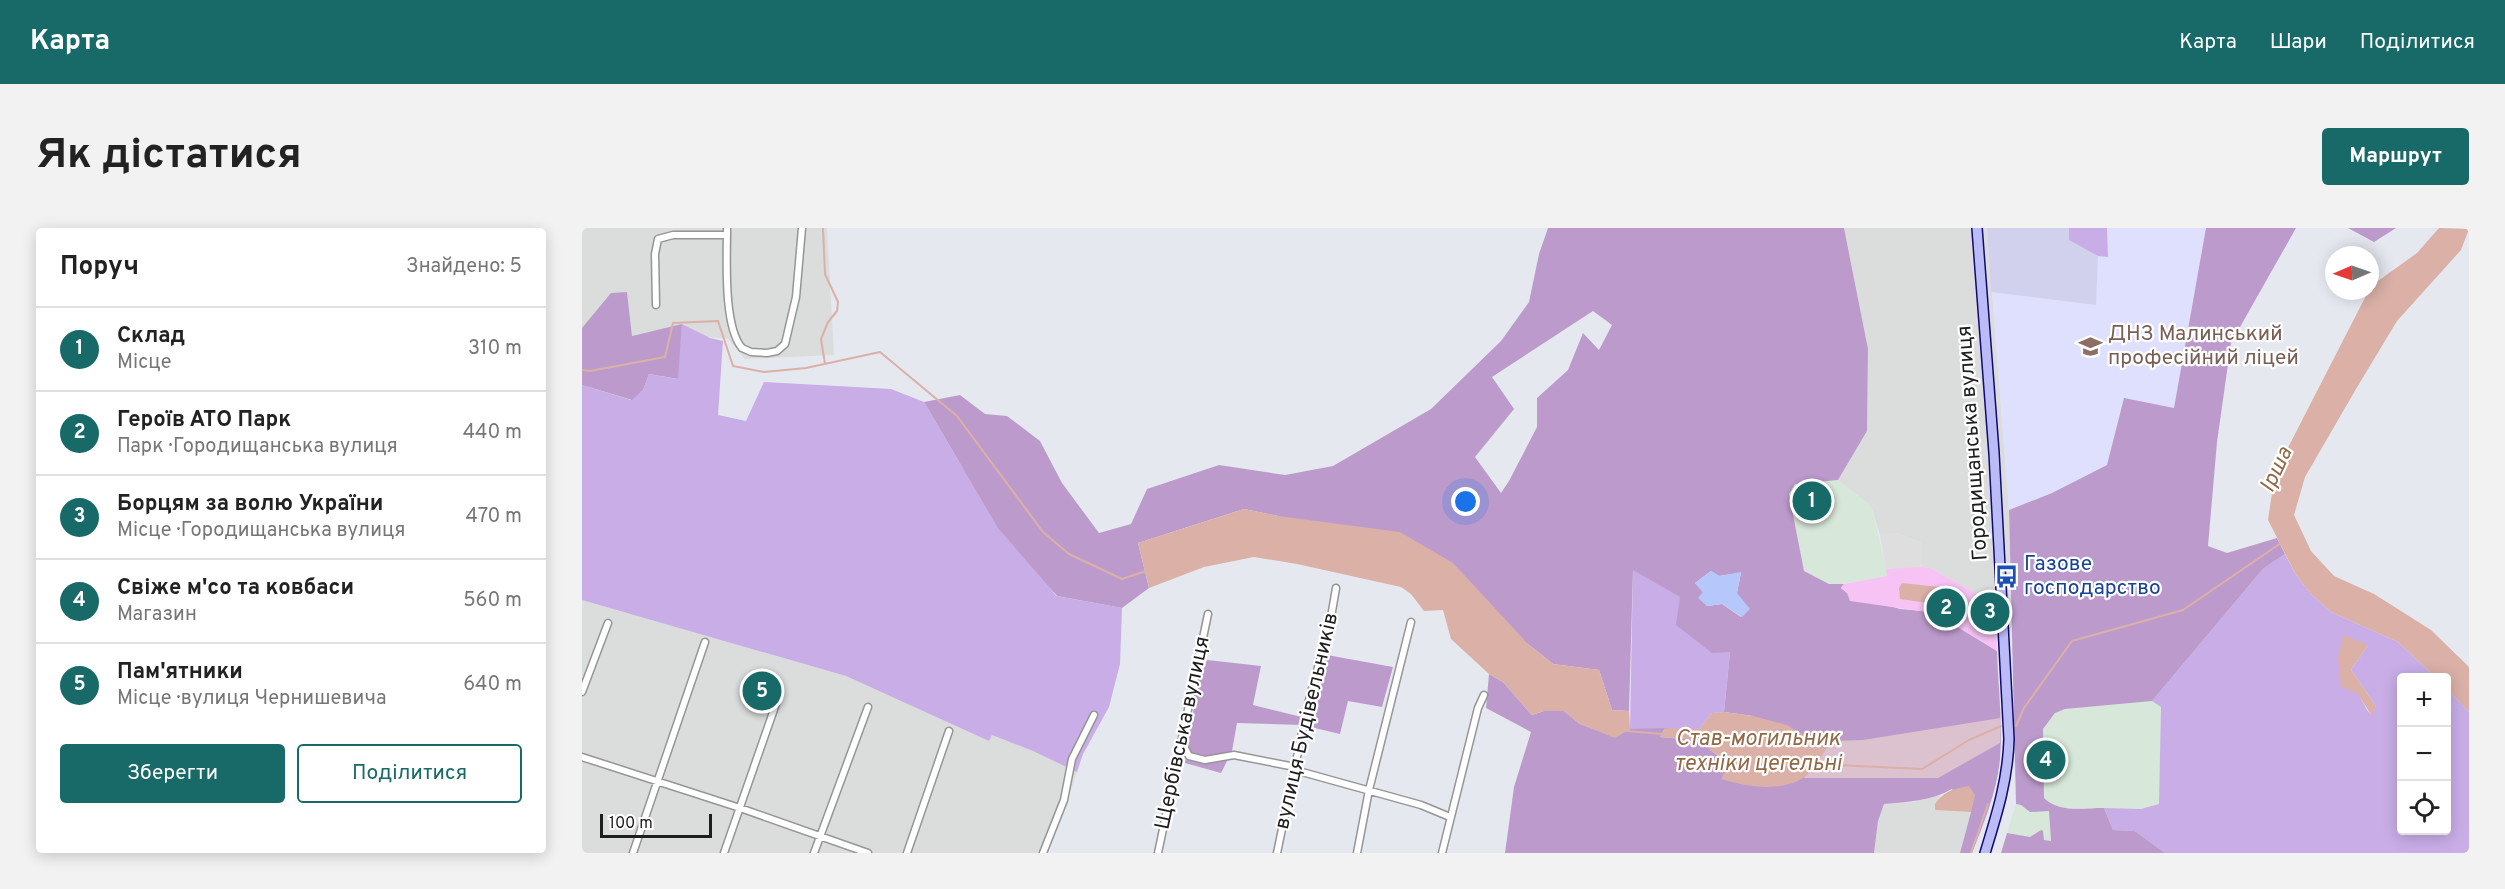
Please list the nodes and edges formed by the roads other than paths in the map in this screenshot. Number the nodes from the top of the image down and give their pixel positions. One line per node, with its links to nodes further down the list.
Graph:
1 (802, 228): 3 (street)
2 (1977, 228): 34 (street, Городищанська вулиця)
3 (727, 232): 4 (street)
4 (656, 305)
5 (1336, 588): 18 (street, вулиця Будівельників)
6 (1208, 614): 16 (street, Щербівська вулиця)
7 (608, 622): 10 (street)
8 (1411, 622): 20 (street)
9 (705, 642): 19 (street)
10 (582, 692)
11 (779, 695): 21 (street)
12 (1484, 695): 22 (street)
13 (868, 707): 23 (street)
14 (1094, 715): 29 (street)
15 (949, 731): 28 (street)
16 (1181, 741): 18 (street); 30 (street, Щербівська вулиця)
17 (582, 757): 19 (street)
18 (1295, 767): 20 (street); 31 (street, вулиця Будівельників)
19 (658, 782): 21 (street); 24 (street)
20 (1369, 790): 22 (street); 32 (street)
21 (740, 808): 23 (street); 25 (street)
22 (1450, 818): 33 (street)
23 (820, 837): 26 (street); 27 (street)
24 (633, 853)
25 (724, 853)
26 (814, 853)
27 (868, 853)
28 (906, 853)
29 (1043, 853)
30 (1158, 853)
31 (1277, 853)
32 (1357, 853)
33 (1442, 853)
34 (1985, 853)

